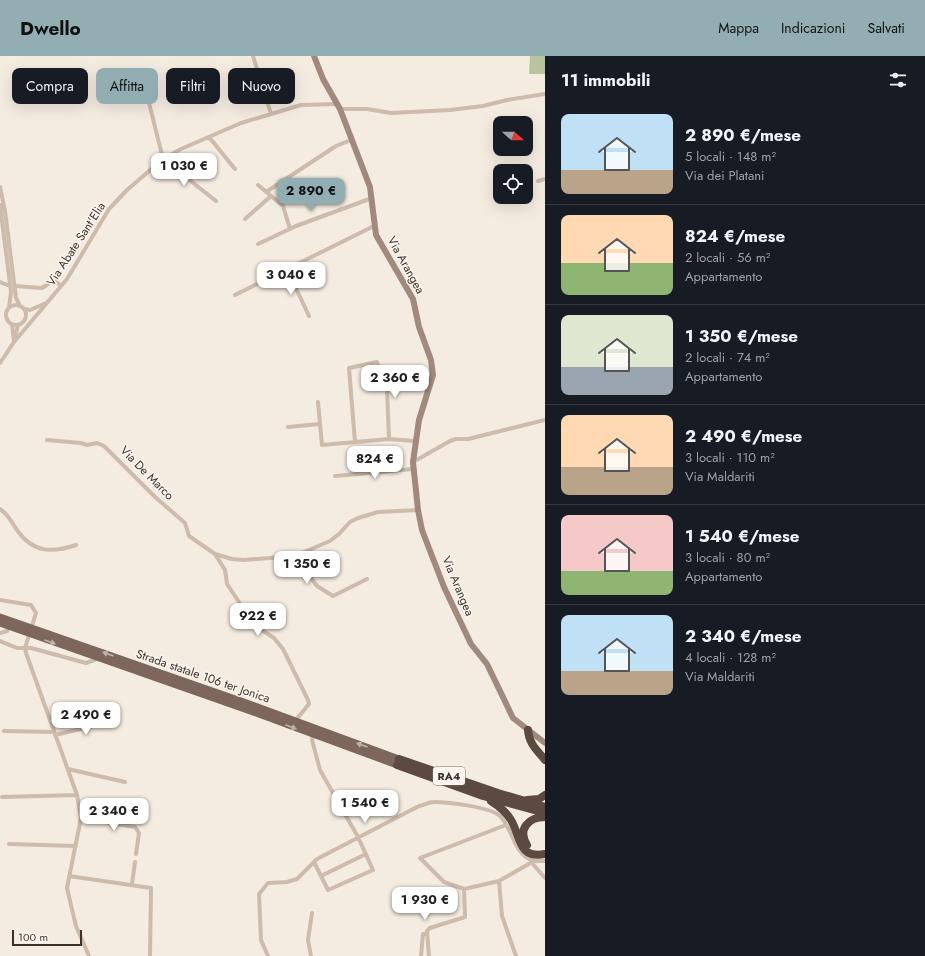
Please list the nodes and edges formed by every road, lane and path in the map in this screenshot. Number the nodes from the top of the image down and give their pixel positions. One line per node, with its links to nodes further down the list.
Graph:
1 (253, 56): 6 (street)
2 (314, 56): 5 (street, Via Arangea)
3 (545, 94): 5 (street, Via Abate Sant'Elia)
4 (149, 104): 9 (street)
5 (339, 107): 6 (street, Via Abate Sant'Elia); 8 (street, Via Arangea)
6 (271, 114): 7 (street, Via Abate Sant'Elia)
7 (209, 137): 9 (street, Via Abate Sant'Elia); 10 (street)
8 (351, 140): 15 (street); 17 (street, Via Arangea)
9 (163, 159): 18 (street); 27 (street, Via Abate Sant'Elia)
10 (235, 170)
11 (545, 179): 12 (street)
12 (538, 181)
13 (258, 185): 15 (street)
14 (0, 187): 19 (street)
15 (266, 192): 16 (street)
16 (271, 196): 20 (street); 22 (street)
17 (372, 198): 21 (street, Via Arangea); 22 (street)
18 (216, 202)
19 (1, 205): 26 (street)
20 (245, 219)
21 (374, 226): 24 (street); 45 (street, Via Arangea)
22 (290, 229): 23 (street)
23 (258, 244)
24 (287, 269): 28 (street); 34 (street)
25 (0, 282): 26 (street)
26 (12, 286): 27 (street); 30 (street); 31 (street)
27 (61, 286): 29 (street, Via Abate Sant'Elia)
28 (235, 295)
29 (46, 303): 32 (street, Via Abate Sant'Elia); 37 (street, Via Abate Sant'Elia)
30 (9, 308): 31 (street); 35 (street)
31 (22, 308): 32 (street); 33 (street)
32 (30, 310): 33 (street, Via Abate Sant'Elia)
33 (26, 315): 36 (street)
34 (309, 316)
35 (12, 324): 36 (street); 37 (street)
36 (18, 324): 37 (street, Via Abate Sant'Elia)
37 (14, 342): 38 (street, Via Abate Sant'Elia)
38 (0, 363)
39 (318, 402): 41 (street)
40 (545, 420): 47 (street)
41 (320, 424): 42 (street); 46 (street)
42 (288, 427)
43 (389, 439): 45 (street); 46 (street); 46 (street)
44 (47, 440): 53 (street, Via De Marco)
45 (415, 441): 47 (street, Via Arangea)
46 (355, 442)
47 (413, 462): 48 (street, Via Arangea)
48 (413, 469): 49 (street); 51 (street, Via Arangea)
49 (336, 476)
50 (0, 508): 52 (street)
51 (418, 510): 54 (street); 66 (street, Via Arangea)
52 (76, 545)
53 (215, 554): 54 (street); 65 (street)
54 (295, 556): 55 (street)
55 (367, 579)
56 (0, 600): 62 (street)
57 (0, 617): 65 (main road, Strada statale 106 ter Jonica, one-way to 57)
58 (0, 623): 59 (main road, Strada statale 106 ter Jonica)
59 (9, 627): 60 (street); 63 (main road, Strada statale 106 ter Jonica, one-way to 63)
60 (0, 633)
61 (0, 641): 62 (street)
62 (26, 646): 63 (street); 68 (street)
63 (97, 659): 69 (main road, Strada statale 106 ter Jonica, one-way to 69)
64 (114, 721): 68 (street)
65 (295, 721): 72 (main road, Strada statale 106 ter Jonica, one-way to 65)
66 (528, 730): 70 (street, Via Arangea); 71 (highway)
67 (4, 731): 68 (street)
68 (55, 734): 73 (street)
69 (313, 735): 72 (main road, Strada statale 106 ter Jonica); 85 (street)
70 (545, 743)
71 (544, 755)
72 (398, 762): 77 (highway, RA4); 79 (highway, RA4)
73 (68, 769): 74 (street); 76 (street)
74 (126, 782)
75 (545, 794): 79 (highway)
76 (77, 795): 78 (street); 83 (street)
77 (483, 796): 81 (highway, RA4); 88 (highway)
78 (2, 797)
79 (516, 799): 80 (highway, RA4)
80 (545, 807)
81 (545, 813)
82 (545, 817): 88 (highway)
83 (81, 818): 87 (street); 89 (street)
84 (506, 825): 85 (street); 94 (street); 100 (street)
85 (358, 837): 90 (street); 93 (street)
86 (9, 844): 87 (street)
87 (76, 846): 95 (street)
88 (545, 853)
89 (136, 854)
90 (366, 854): 96 (street); 96 (street)
91 (545, 861): 94 (street)
92 (135, 862): 99 (street)
93 (314, 862): 96 (street); 105 (street)
94 (533, 862): 97 (street); 98 (street)
95 (69, 876): 99 (street); 103 (street)
96 (321, 876)
97 (545, 878)
98 (499, 881): 100 (street); 109 (street)
99 (132, 884): 104 (street)
100 (464, 889): 102 (street)
101 (312, 913): 106 (street)
102 (426, 934): 107 (street); 108 (street)
103 (89, 956)
104 (150, 956)
105 (268, 956)
106 (311, 956)
107 (422, 956)
108 (429, 956)
109 (516, 956)

